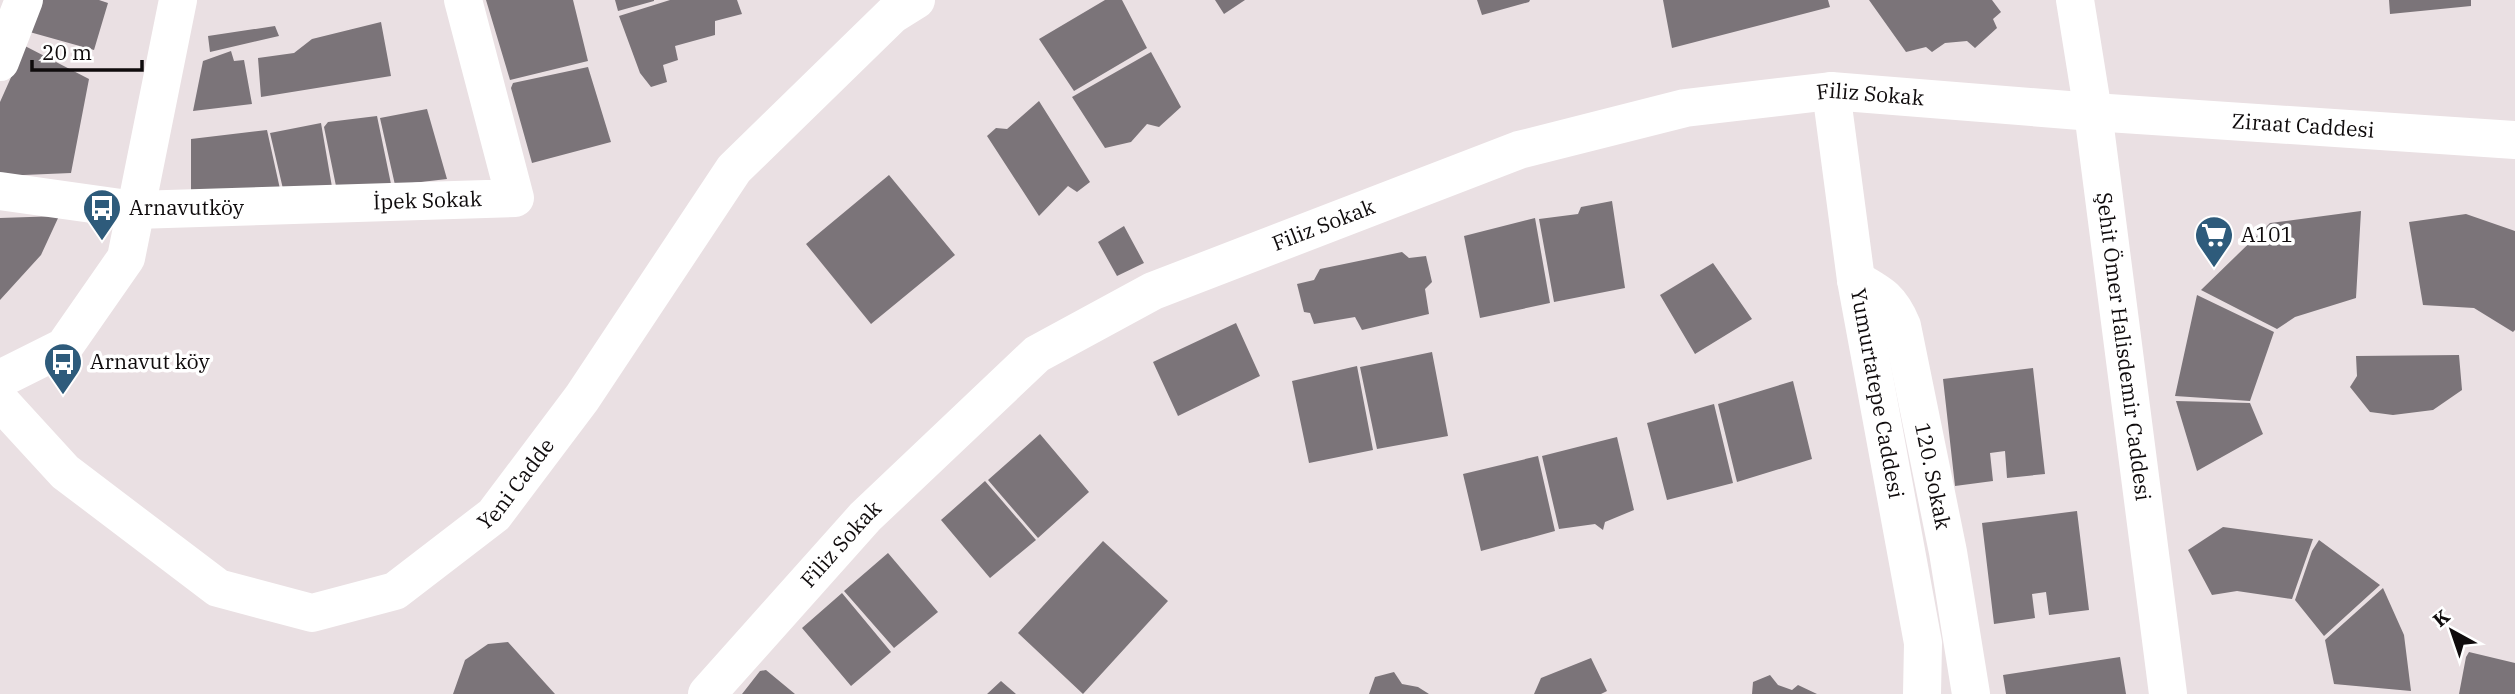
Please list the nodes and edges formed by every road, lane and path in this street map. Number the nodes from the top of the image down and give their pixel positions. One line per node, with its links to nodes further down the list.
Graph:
1 (24, 0): 6 (street)
2 (178, 0): 11 (street)
3 (463, 0): 11 (street, İpek Sokak)
4 (2075, 0): 8 (street, Şehit Ömer Halisdemir Caddesi)
5 (904, 5): 14 (street, Yeni Cadde)
6 (0, 62)
7 (1830, 91): 8 (street, Filiz Sokak); 12 (street, Yumurtatepe Caddesi); 15 (street, Filiz Sokak)
8 (2093, 113): 9 (street, Ziraat Caddesi); 18 (street, Şehit Ömer Halisdemir Caddesi)
9 (2515, 140)
10 (0, 191): 11 (street)
11 (135, 210): 13 (street)
12 (1856, 280): 16 (street, Yumurtatepe Caddesi); 17 (street, 120. Sokak)
13 (0, 379)
14 (0, 401)
15 (707, 694)
16 (1922, 694)
17 (1971, 694)
18 (2168, 694)

